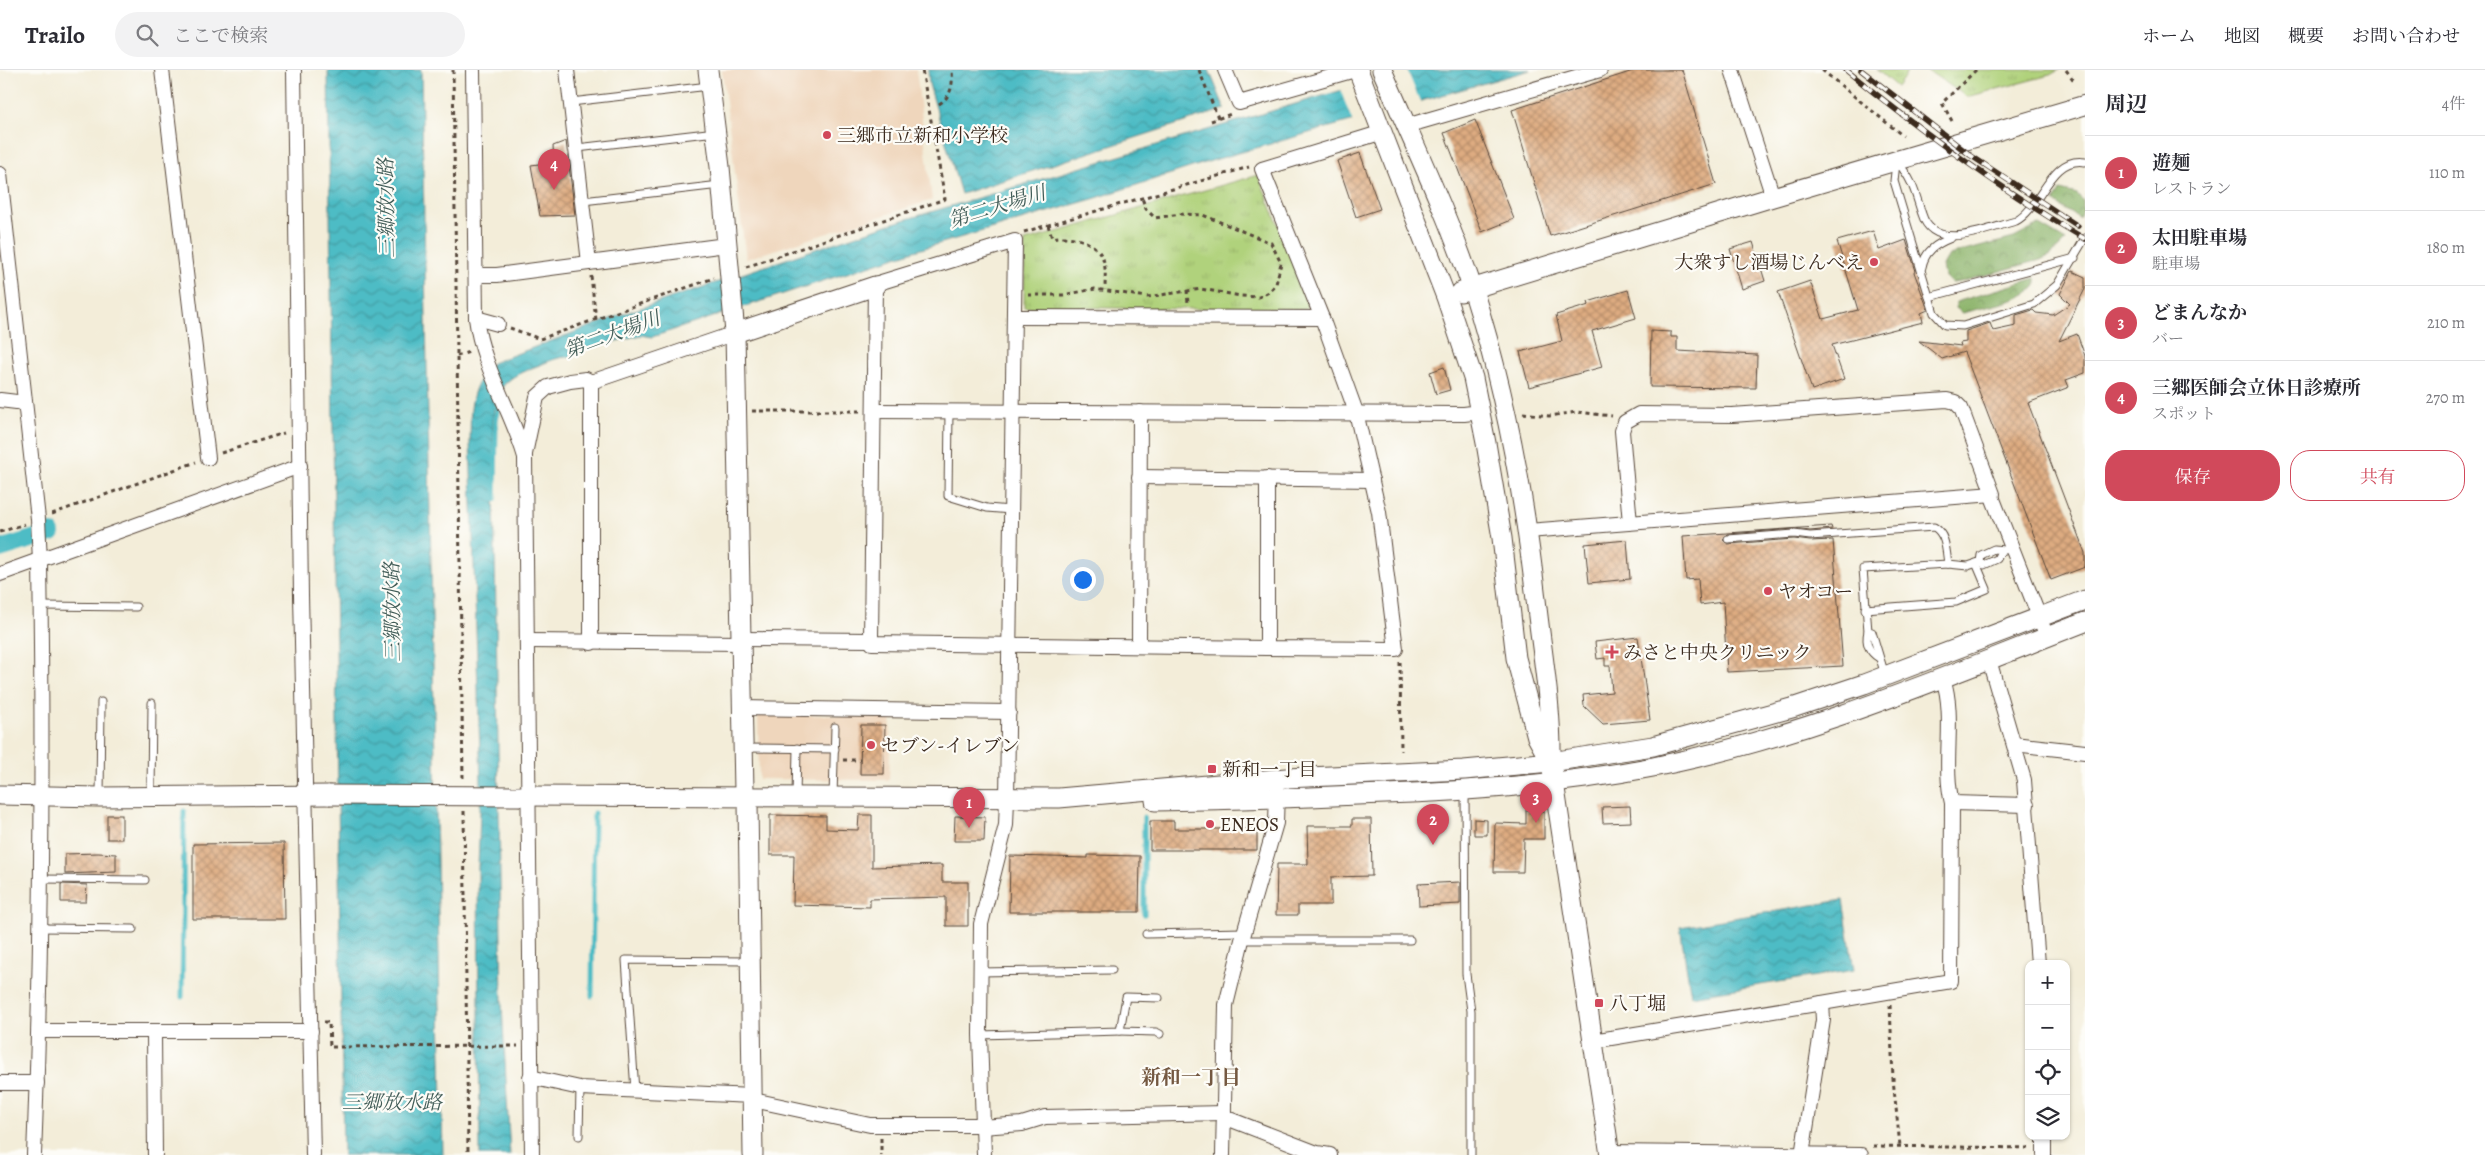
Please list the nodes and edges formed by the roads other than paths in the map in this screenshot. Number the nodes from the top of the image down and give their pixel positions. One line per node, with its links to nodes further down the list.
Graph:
1 (162, 70): 50 (street)
2 (294, 70): 51 (street)
3 (473, 70): 4 (lane); 30 (street)
4 (482, 70)
5 (567, 70): 12 (street)
6 (1226, 70): 10 (street)
7 (1382, 70): 14 (street)
8 (1600, 70): 14 (street)
9 (1732, 70): 22 (street)
10 (1358, 72): 15 (street)
11 (709, 78): 12 (lane); 16 (street)
12 (571, 102): 17 (street)
13 (2085, 105): 18 (street)
14 (1404, 122): 32 (street)
15 (1382, 129): 33 (street); 37 (street)
16 (716, 132): 17 (lane); 21 (street)
17 (577, 148): 23 (street)
18 (1896, 160): 22 (street); 24 (lane); 29 (lane)
19 (2085, 162): 24 (lane)
20 (0, 174): 42 (street)
21 (721, 185): 23 (lane); 26 (street)
22 (1773, 197): 32 (street)
23 (583, 201): 28 (street)
24 (1953, 237): 29 (lane)
25 (2085, 238): 27 (lane)
26 (726, 245): 28 (street); 39 (street)
27 (2075, 258): 34 (lane); 34 (lane)
28 (590, 263): 30 (street)
29 (1922, 270): 34 (lane)
30 (477, 275): 36 (street)
31 (875, 286): 35 (street); 39 (street); 43 (street)
32 (1472, 289): 33 (street); 58 (street)
33 (1446, 297): 48 (street)
34 (1930, 297)
35 (1014, 317): 37 (street); 45 (street)
36 (476, 318): 38 (street); 49 (street)
37 (1322, 318): 47 (street)
38 (498, 324)
39 (735, 328): 40 (street); 74 (street)
40 (591, 382): 49 (street); 75 (street)
41 (0, 400): 42 (street)
42 (25, 404): 61 (street)
43 (874, 411): 44 (street); 72 (street)
44 (949, 411): 45 (street); 56 (lane)
45 (1012, 412): 46 (street); 56 (street)
46 (1140, 412): 47 (street); 52 (street)
47 (1356, 412): 48 (street); 54 (street)
48 (1480, 412): 92 (street)
49 (525, 457): 73 (street)
50 (208, 458)
51 (300, 466): 61 (street); 96 (street)
52 (1139, 477): 53 (street); 77 (street)
53 (1267, 478): 54 (street); 78 (street)
54 (1372, 480): 78 (street)
55 (1991, 494): 57 (street); 57 (street); 60 (street)
56 (1011, 510): 76 (street)
57 (1630, 523): 58 (street)
58 (1528, 531): 92 (street)
59 (1728, 539): 63 (lane)
60 (2006, 549): 62 (lane); 69 (street)
61 (40, 561): 64 (street); 66 (street)
62 (1978, 562): 63 (lane); 68 (lane)
63 (1948, 564): 68 (lane)
64 (0, 574)
65 (2085, 600): 69 (street)
66 (40, 606): 67 (lane); 98 (street)
67 (136, 608)
68 (1865, 609): 80 (lane)
69 (2039, 617): 71 (street); 80 (street)
70 (2085, 622): 71 (street)
71 (2048, 637): 79 (street)
72 (871, 640): 74 (street); 76 (street)
73 (528, 641): 75 (street); 100 (street)
74 (742, 641): 75 (street); 84 (street)
75 (590, 643)
76 (1010, 645): 77 (street); 85 (street)
77 (1139, 646): 78 (street)
78 (1267, 648)
79 (1988, 660): 81 (street); 87 (street)
80 (1885, 676): 92 (street)
81 (1943, 678): 94 (street); 108 (street)
82 (101, 702): 101 (lane)
83 (152, 703): 99 (lane)
84 (743, 708): 85 (street); 88 (street)
85 (1009, 712): 107 (street)
86 (835, 727): 90 (lane)
87 (2014, 744): 91 (street); 109 (street)
88 (744, 748): 89 (lane); 102 (street)
89 (797, 748): 90 (lane); 103 (lane)
90 (835, 749): 104 (lane)
91 (2085, 752)
92 (1551, 762): 93 (street); 94 (street)
93 (1277, 779): 105 (street); 106 (street)
94 (1554, 783): 95 (street); 129 (street)
95 (1465, 791): 106 (street); 151 (lane)
96 (306, 794): 99 (street); 100 (street, bridge); 124 (street)
97 (0, 795): 98 (street)
98 (40, 796): 101 (street); 110 (street)
99 (151, 796): 101 (street)
100 (525, 796): 102 (street); 130 (street)
101 (100, 797)
102 (746, 797): 103 (street); 118 (street)
103 (796, 798): 104 (street)
104 (834, 798): 107 (street)
105 (1059, 798): 106 (street); 107 (street)
106 (1277, 798): 115 (street)
107 (1007, 799): 120 (street)
108 (1952, 803): 109 (street); 122 (street)
109 (2027, 805): 117 (street)
110 (41, 879): 111 (lane); 112 (street)
111 (145, 880)
112 (42, 928): 113 (lane); 123 (street)
113 (133, 929)
114 (1146, 934): 115 (lane)
115 (1243, 936): 116 (lane); 136 (street)
116 (1410, 940)
117 (2038, 960)
118 (750, 961): 134 (lane); 135 (street)
119 (1112, 970): 120 (lane)
120 (980, 972): 128 (street)
121 (1159, 998): 125 (lane)
122 (1822, 1003): 129 (street); 152 (street)
123 (40, 1031): 126 (street); 132 (street)
124 (311, 1031): 126 (street); 145 (street)
125 (1120, 1031): 127 (lane); 128 (lane)
126 (154, 1032): 144 (street)
127 (1160, 1034)
128 (980, 1035): 137 (street)
129 (1593, 1041): 142 (street)
130 (530, 1077): 133 (street); 146 (street)
131 (0, 1083): 132 (street)
132 (37, 1083): 143 (street)
133 (580, 1088): 134 (street); 138 (lane)
134 (636, 1091): 135 (street)
135 (753, 1098): 137 (street); 147 (street)
136 (1224, 1115): 137 (street); 149 (street); 150 (street)
137 (982, 1126): 148 (street)
138 (579, 1136)
139 (2043, 1140): 141 (street)
140 (1866, 1150): 152 (street)
141 (2040, 1153)
142 (1610, 1154): 152 (street)
143 (34, 1155)
144 (155, 1155)
145 (313, 1155)
146 (532, 1155)
147 (753, 1155)
148 (984, 1155)
149 (1223, 1155)
150 (1330, 1155)
151 (1471, 1155)
152 (1802, 1155)

